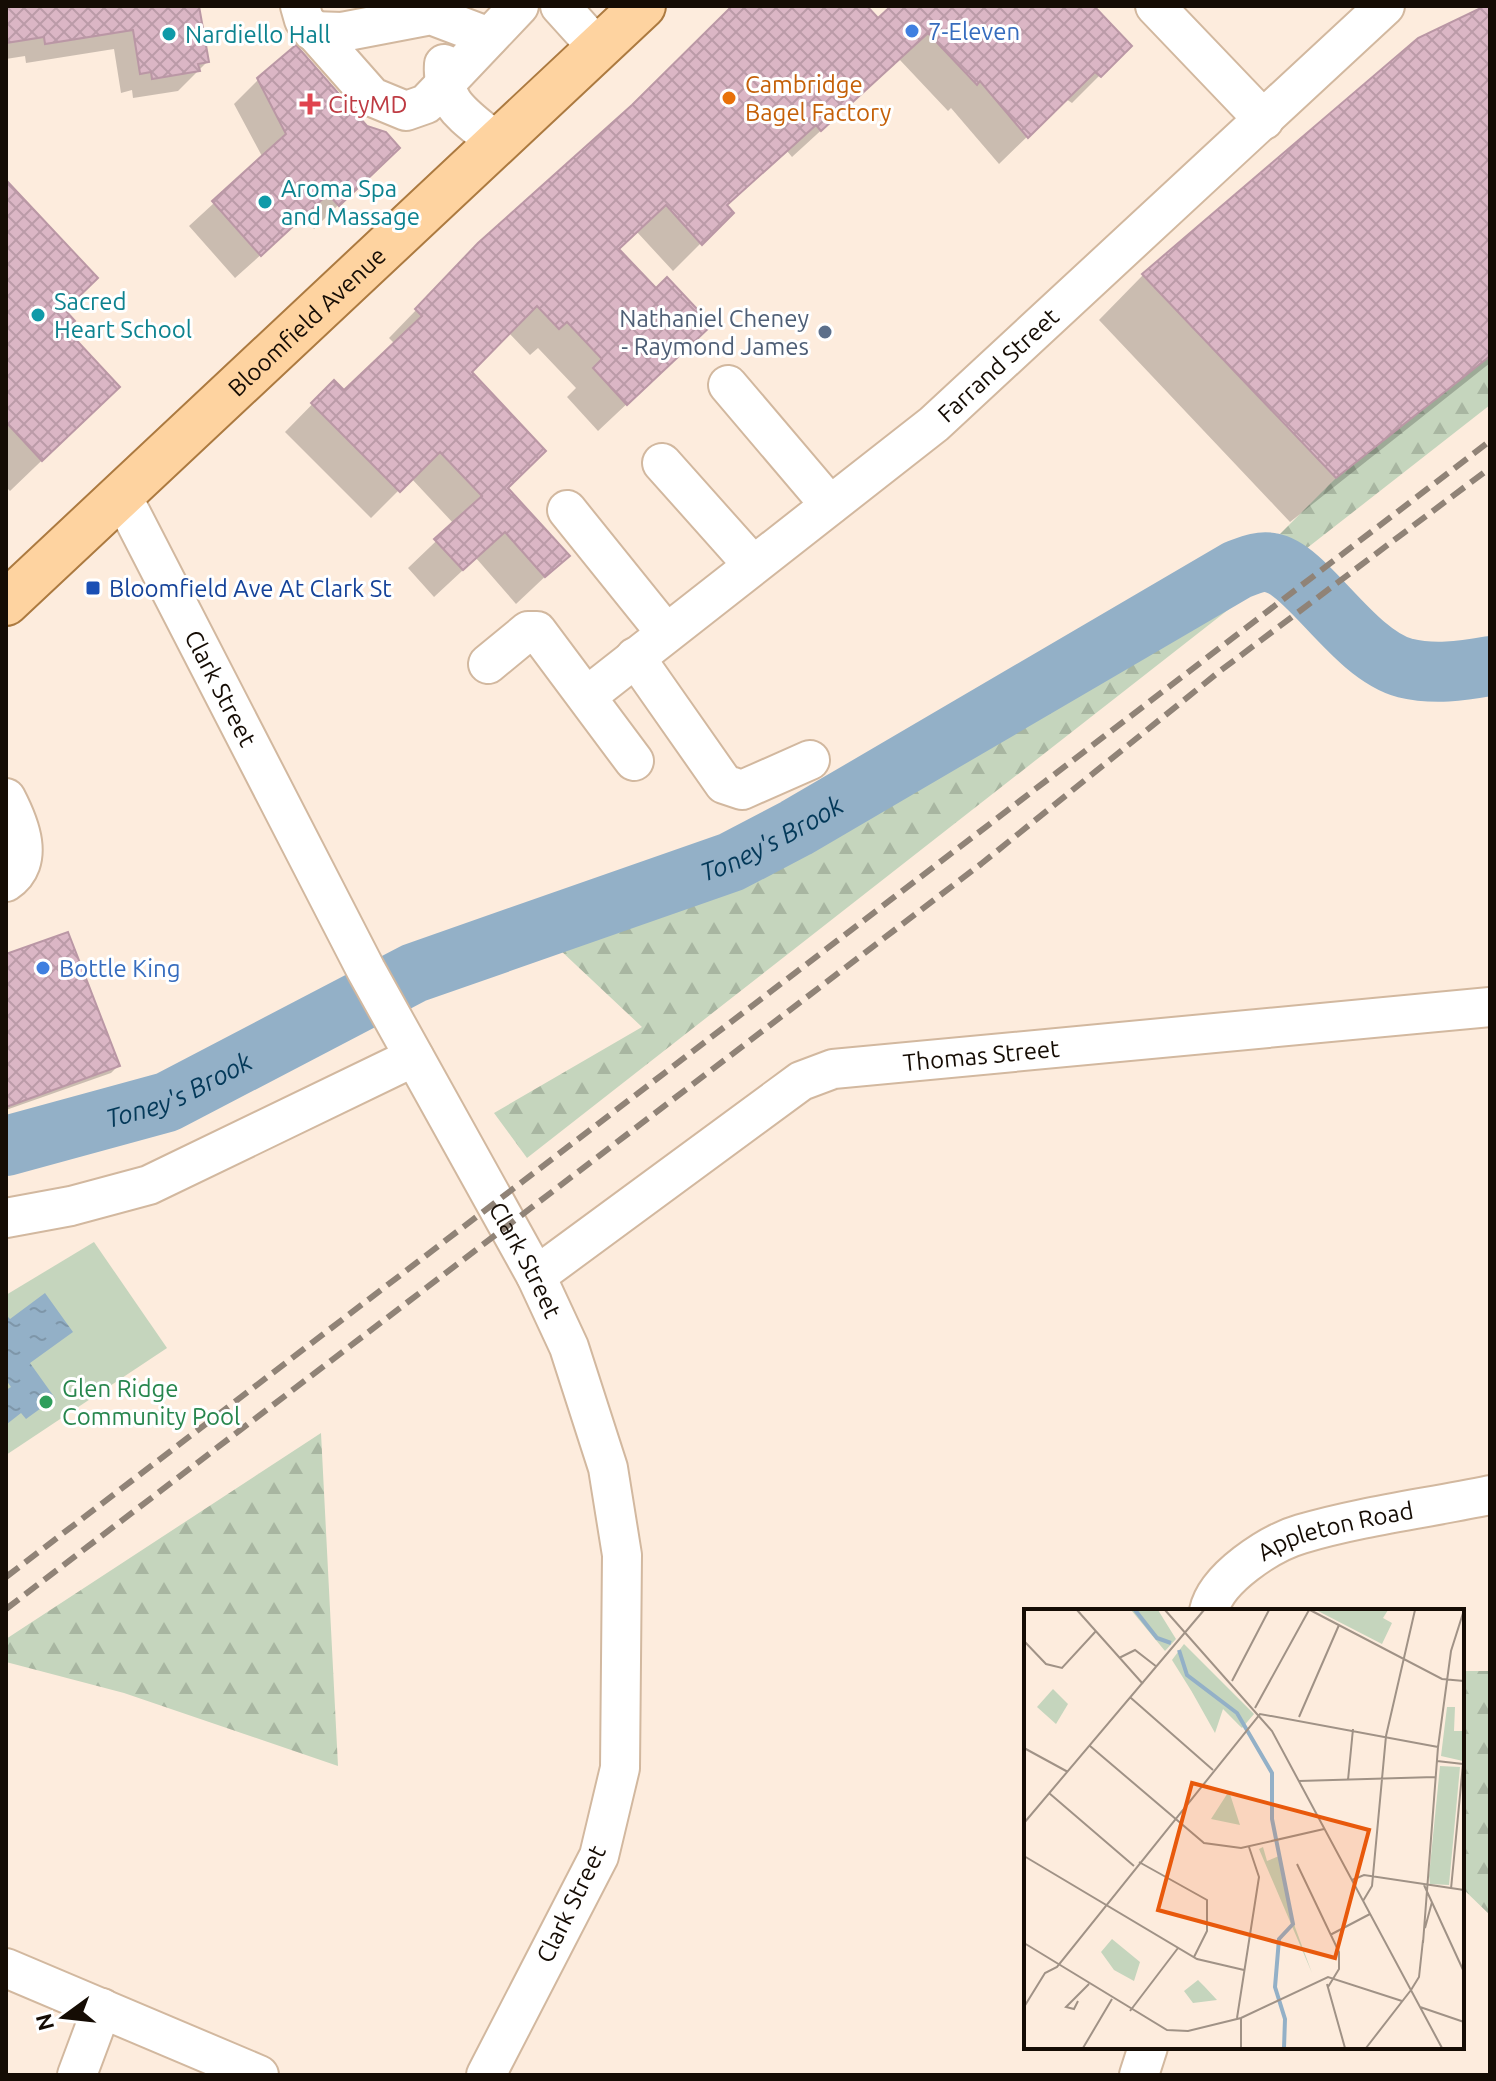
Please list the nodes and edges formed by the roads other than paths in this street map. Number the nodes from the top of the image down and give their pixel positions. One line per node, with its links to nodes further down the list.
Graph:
1 (519, 6): 8 (street)
2 (560, 6): 9 (street)
3 (643, 6): 9 (main road, Bloomfield Avenue)
4 (1155, 6): 11 (street)
5 (1385, 6): 11 (street, Farrand Street)
6 (306, 18): 7 (street); 10 (street)
7 (449, 23): 8 (street); 10 (street)
8 (489, 37): 10 (street)
9 (598, 48): 12 (main road, Bloomfield Avenue)
10 (443, 88): 12 (street)
11 (1264, 120): 16 (street, Farrand Street)
12 (497, 143): 15 (main road, Bloomfield Avenue)
13 (728, 385): 16 (street)
14 (662, 463): 18 (street)
15 (122, 496): 19 (main road, Bloomfield Avenue); 29 (street, Clark Street)
16 (830, 505): 18 (street, Farrand Street)
17 (567, 510): 20 (street)
18 (753, 565): 20 (street, Farrand Street)
19 (6, 603)
20 (666, 633): 21 (street, Farrand Street)
21 (635, 657): 23 (street, Farrand Street); 24 (street)
22 (488, 664): 23 (street)
23 (587, 696): 25 (street)
24 (810, 760)
25 (634, 761)
26 (6, 798): 27 (street)
27 (6, 882)
28 (1490, 1007): 31 (street, Thomas Street)
29 (414, 1057): 30 (street); 31 (street, Clark Street)
30 (6, 1218)
31 (536, 1276): 39 (street, Clark Street)
32 (1490, 1495): 33 (street, Appleton Road)
33 (1209, 1609)
34 (6, 1968): 35 (street)
35 (102, 2008): 37 (street); 38 (street)
36 (1147, 2049): 40 (street)
37 (77, 2075)
38 (259, 2075)
39 (486, 2075)
40 (1139, 2075)

